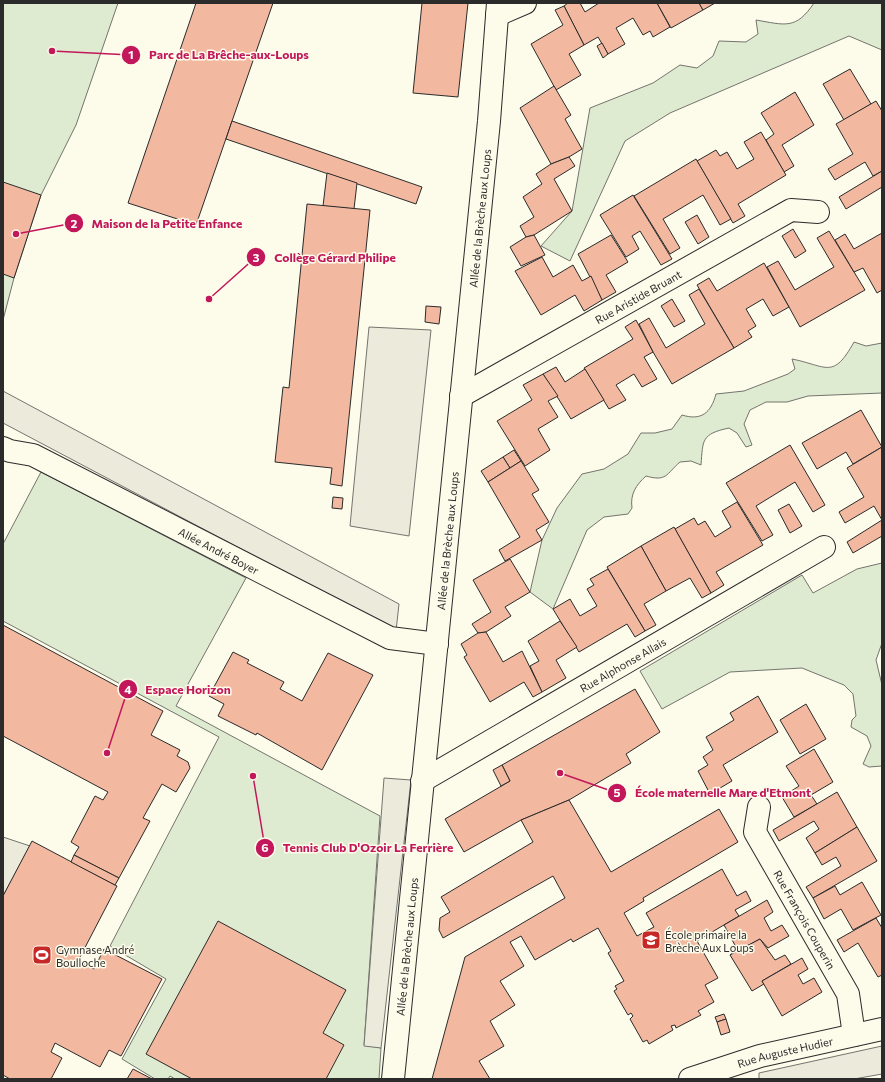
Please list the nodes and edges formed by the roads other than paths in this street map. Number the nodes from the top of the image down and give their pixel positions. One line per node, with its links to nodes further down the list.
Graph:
1 (525, 3): 2 (street)
2 (497, 9): 4 (street, Allée de la Brèche aux Loups)
3 (818, 212): 4 (street, Rue Aristide Bruant)
4 (462, 396): 7 (street, Allée de la Brèche aux Loups)
5 (3, 448): 7 (street, Allée André Boyer)
6 (824, 547): 8 (street, Rue Alphonse Allais)
7 (437, 644): 8 (street, Allée de la Brèche aux Loups)
8 (422, 781): 12 (street, Allée de la Brèche aux Loups)
9 (759, 807): 11 (street, Rue François Couperin)
10 (882, 1029): 11 (street, Rue Auguste Hudier)
11 (854, 1035): 13 (street, Rue Auguste Hudier)
12 (393, 1079)
13 (690, 1079)

